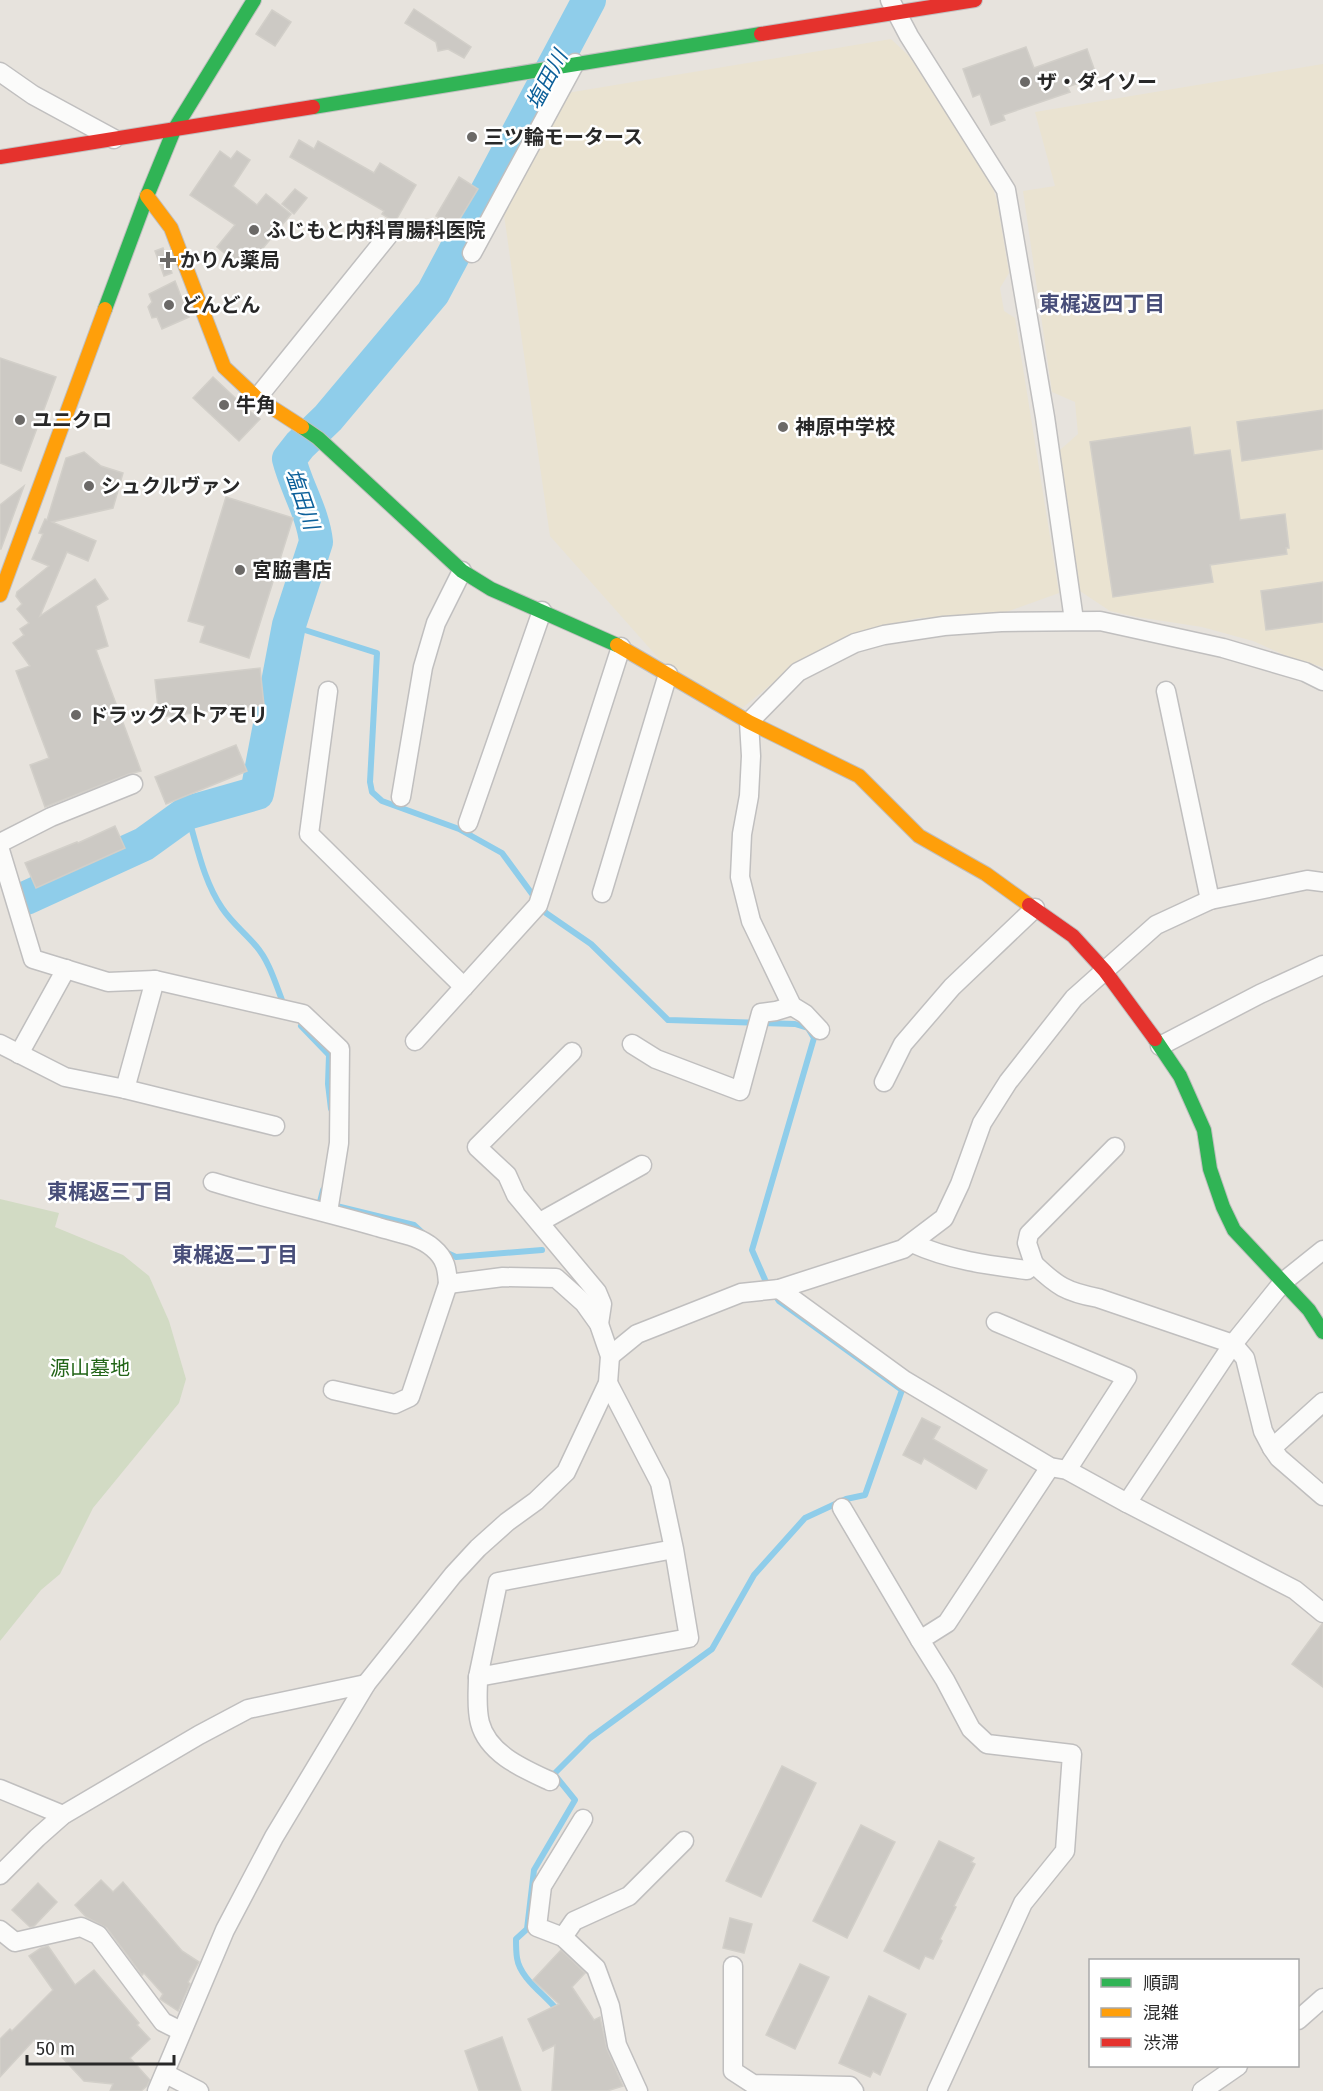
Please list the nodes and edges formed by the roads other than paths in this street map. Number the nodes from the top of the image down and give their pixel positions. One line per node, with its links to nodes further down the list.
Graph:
1 (254, 0): 6 (street)
2 (975, 0): 3 (street)
3 (893, 6): 4 (street); 16 (street)
4 (571, 64): 6 (street); 11 (street)
5 (0, 72): 7 (street)
6 (174, 130): 7 (street); 9 (street)
7 (114, 139): 8 (street)
8 (0, 157)
9 (147, 196): 12 (street); 14 (street)
10 (392, 231): 12 (street)
11 (472, 253)
12 (257, 398): 13 (street)
13 (462, 571): 15 (street); 24 (street)
14 (0, 595)
15 (542, 611): 17 (street); 25 (street)
16 (1074, 620): 19 (street); 22 (street)
17 (621, 647): 18 (street); 36 (street)
18 (668, 674): 22 (street); 29 (street)
19 (1323, 681)
20 (328, 691): 36 (street)
21 (1166, 691): 30 (street)
22 (749, 722): 31 (street); 37 (street)
23 (133, 784): 26 (street)
24 (401, 797)
25 (468, 822)
26 (0, 843)
27 (0, 850): 33 (street)
28 (1323, 882): 30 (street)
29 (602, 893)
30 (1210, 900): 34 (street)
31 (1035, 908): 34 (street); 45 (street)
32 (1323, 965): 42 (street)
33 (66, 969): 35 (street); 44 (street)
34 (1105, 971): 42 (street); 53 (street)
35 (155, 980): 46 (street); 51 (street)
36 (464, 987): 39 (street)
37 (792, 1006): 38 (street); 41 (street)
38 (820, 1029)
39 (415, 1041)
40 (0, 1044): 44 (street)
41 (632, 1044)
42 (1160, 1046): 56 (street)
43 (572, 1052): 52 (street)
44 (19, 1054): 46 (street)
45 (884, 1082)
46 (125, 1089): 47 (street)
47 (275, 1126)
48 (1115, 1147): 55 (street)
49 (642, 1165): 52 (street)
50 (213, 1182): 51 (street)
51 (328, 1212): 57 (street)
52 (540, 1222): 60 (street)
53 (912, 1244): 55 (street); 58 (street)
54 (1323, 1250): 56 (street)
55 (1034, 1264): 62 (street)
56 (1283, 1282): 61 (street); 62 (street)
57 (448, 1284): 60 (street); 65 (street)
58 (779, 1289): 63 (street); 68 (street)
59 (996, 1322): 68 (street)
60 (598, 1324): 63 (street)
61 (1323, 1332)
62 (1233, 1344): 67 (street); 70 (street)
63 (610, 1356): 64 (street)
64 (608, 1383): 72 (street); 76 (street)
65 (333, 1390)
66 (1323, 1402): 67 (street)
67 (1272, 1448): 69 (street)
68 (1058, 1468): 70 (street); 74 (street)
69 (1323, 1496)
70 (1127, 1503): 73 (street)
71 (842, 1508): 74 (street)
72 (674, 1549): 75 (street); 75 (street)
73 (1323, 1613)
74 (920, 1640): 95 (street)
75 (478, 1677): 77 (street)
76 (366, 1684): 79 (street); 88 (street)
77 (550, 1781)
78 (0, 1789): 79 (street)
79 (63, 1815): 82 (street)
80 (583, 1819): 84 (street)
81 (684, 1840): 84 (street)
82 (0, 1875)
83 (0, 1930): 88 (street)
84 (563, 1937): 93 (street)
85 (733, 1966): 94 (street)
86 (1323, 1998): 87 (street)
87 (1299, 2019)
88 (181, 2031): 90 (street)
89 (1237, 2067): 96 (street)
90 (166, 2074): 91 (street); 92 (street)
91 (157, 2091)
92 (199, 2091)
93 (638, 2091)
94 (854, 2091)
95 (937, 2091)
96 (1202, 2091)

